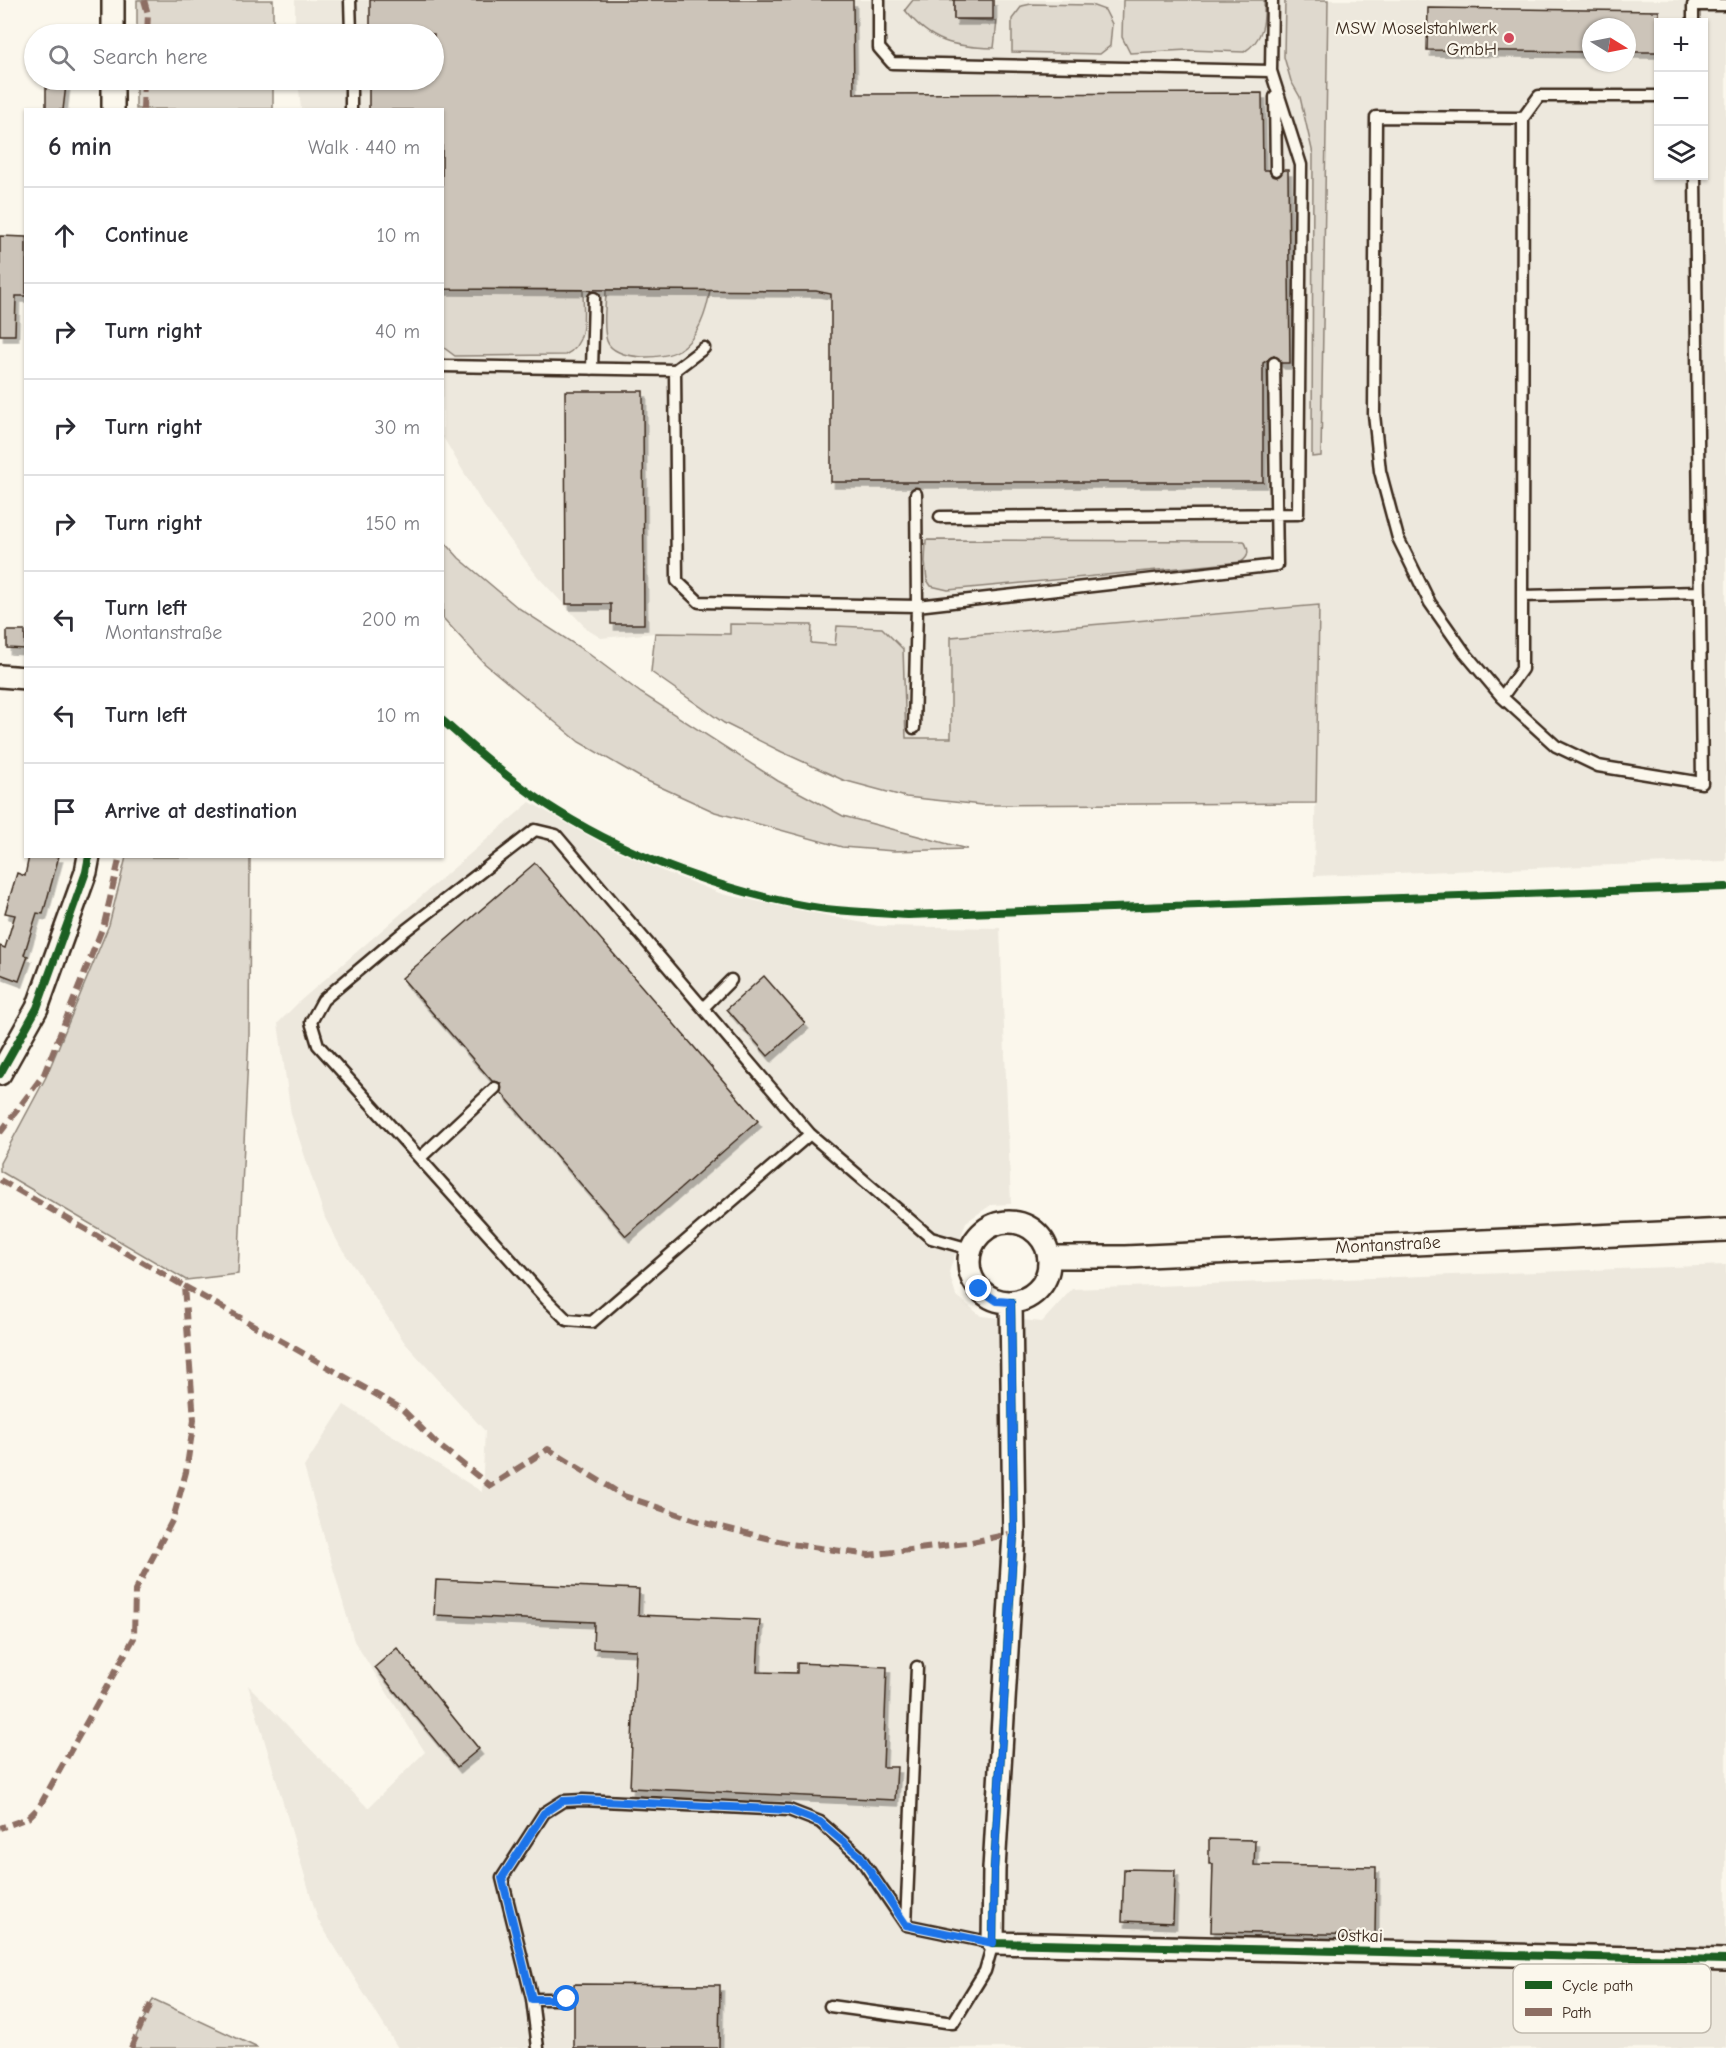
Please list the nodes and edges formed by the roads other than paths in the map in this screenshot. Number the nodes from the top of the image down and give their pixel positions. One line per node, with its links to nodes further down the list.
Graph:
1 (113, 0): 7 (street)
2 (350, 0): 8 (lane)
3 (879, 0): 9 (lane)
4 (1272, 0): 9 (lane)
5 (1693, 3): 6 (lane)
6 (1726, 5)
7 (113, 24)
8 (351, 24)
9 (1271, 72): 10 (lane)
10 (1275, 85): 17 (lane); 26 (lane)
11 (113, 90): 14 (street)
12 (351, 90): 15 (lane)
13 (1654, 96): 16 (lane)
14 (113, 108)
15 (351, 108)
16 (1523, 118): 29 (lane); 33 (lane)
17 (1276, 170)
18 (1695, 180): 28 (lane)
19 (594, 298): 23 (lane)
20 (704, 348): 24 (lane)
21 (1274, 363): 26 (lane)
22 (444, 366): 23 (lane)
23 (592, 369): 24 (lane)
24 (675, 370): 30 (lane)
25 (916, 494): 30 (lane)
26 (1277, 513): 27 (lane); 30 (lane)
27 (940, 517)
28 (1700, 592): 29 (lane); 33 (lane)
29 (1522, 596): 33 (lane)
30 (917, 606): 34 (lane)
31 (0, 676): 32 (street)
32 (24, 678)
33 (1502, 697)
34 (914, 728)
35 (89, 858): 38 (street)
36 (731, 980): 37 (lane)
37 (704, 1008): 40 (lane); 41 (lane)
38 (0, 1074)
39 (495, 1088): 41 (lane)
40 (810, 1134): 41 (lane); 43 (lane)
41 (420, 1158)
42 (1726, 1230): 44 (street, Montanstraße)
43 (970, 1249): 44 (street); 45 (street)
44 (1049, 1257): 45 (street)
45 (1011, 1302): 48 (street)
46 (916, 1667): 47 (lane)
47 (906, 1925): 48 (lane); 50 (lane)
48 (993, 1943): 49 (street, Ostkai); 52 (lane)
49 (1726, 1960)
50 (532, 1999): 51 (lane); 53 (lane)
51 (567, 1999)
52 (830, 2006)
53 (538, 2048)

